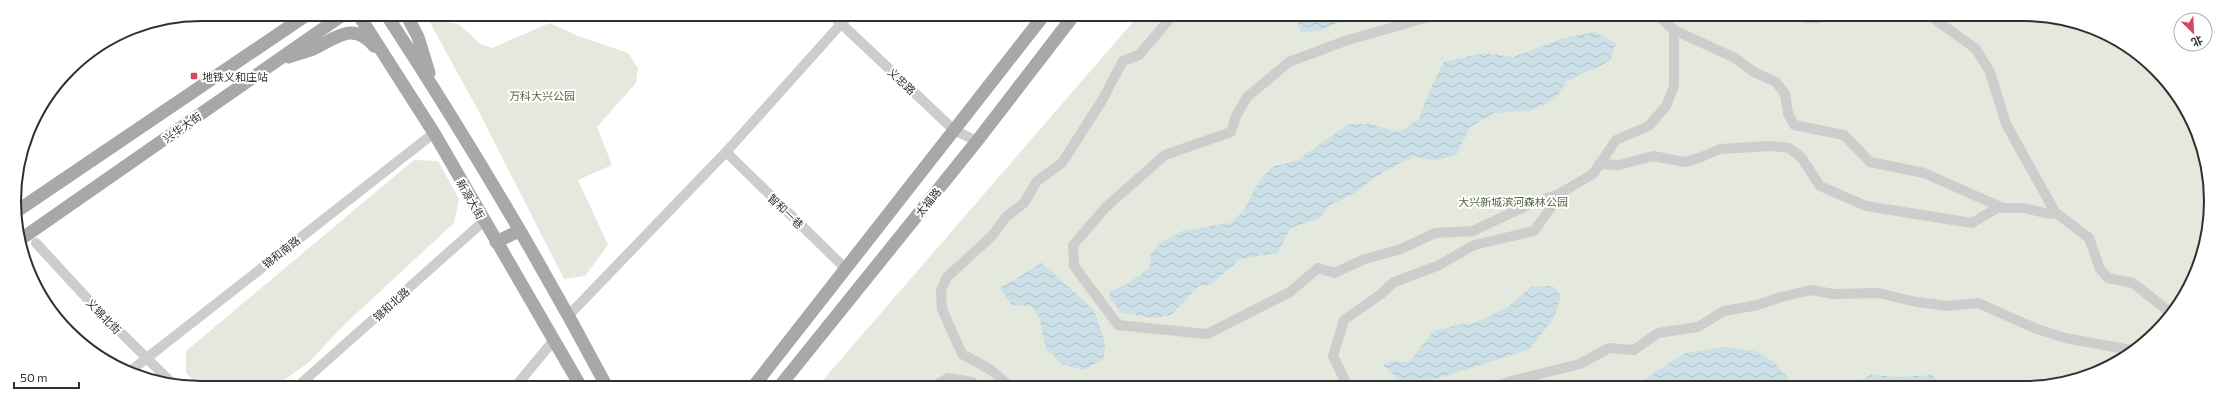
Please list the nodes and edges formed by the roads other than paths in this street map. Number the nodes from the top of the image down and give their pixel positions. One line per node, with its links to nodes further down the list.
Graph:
1 (295, 21): 16 (main road)
2 (298, 21): 16 (main road, 兴华大街)
3 (334, 21): 18 (main road, 兴华大街)
4 (363, 21): 19 (main road, 新源大街)
5 (391, 21): 20 (main road)
6 (410, 21): 20 (main road)
7 (838, 21): 15 (street, 义忠路)
8 (844, 21): 15 (street)
9 (1039, 21): 21 (main road, 太福路)
10 (1069, 21): 23 (main road, 太福路)
11 (1168, 21): 51 (street)
12 (1414, 21): 26 (street)
13 (1664, 21): 17 (street)
14 (1936, 21): 29 (street)
15 (841, 24): 21 (street, 义忠路); 24 (street)
16 (291, 26): 28 (main road, 兴华大街)
17 (1674, 30): 25 (street); 27 (street)
18 (276, 61): 19 (main road); 32 (main road, 兴华大街)
19 (397, 74): 22 (main road, 新源大街)
20 (434, 88): 31 (main road)
21 (954, 130): 23 (street, 义忠路); 35 (main road, 太福路)
22 (434, 133): 30 (main road, 新源大街); 40 (street, 锦和南路)
23 (977, 141): 48 (main road, 太福路)
24 (726, 152): 35 (street, 智和一巷); 37 (street)
25 (1599, 164): 26 (street); 27 (street)
26 (1557, 195): 52 (street)
27 (1999, 207): 29 (street)
28 (21, 208)
29 (2056, 212): 36 (street)
30 (484, 221): 33 (main road, 新源大街); 43 (street, 锦和北路)
31 (519, 231): 33 (main road); 37 (main road)
32 (24, 237)
33 (496, 242): 38 (main road, 新源大街)
34 (36, 243): 40 (street, 义锦北街)
35 (846, 270): 47 (main road, 太福路)
36 (2167, 310)
37 (569, 315): 46 (main road)
38 (554, 340): 44 (street); 45 (main road, 新源大街)
39 (2127, 349): 53 (street)
40 (145, 358): 41 (street, 锦和南路); 42 (street, 义锦北街)
41 (134, 368)
42 (166, 378)
43 (303, 381)
44 (520, 381)
45 (577, 381)
46 (604, 381)
47 (758, 381)
48 (784, 381)
49 (943, 381): 50 (street)
50 (966, 381)
51 (1004, 381)
52 (1345, 381)
53 (1511, 381)

